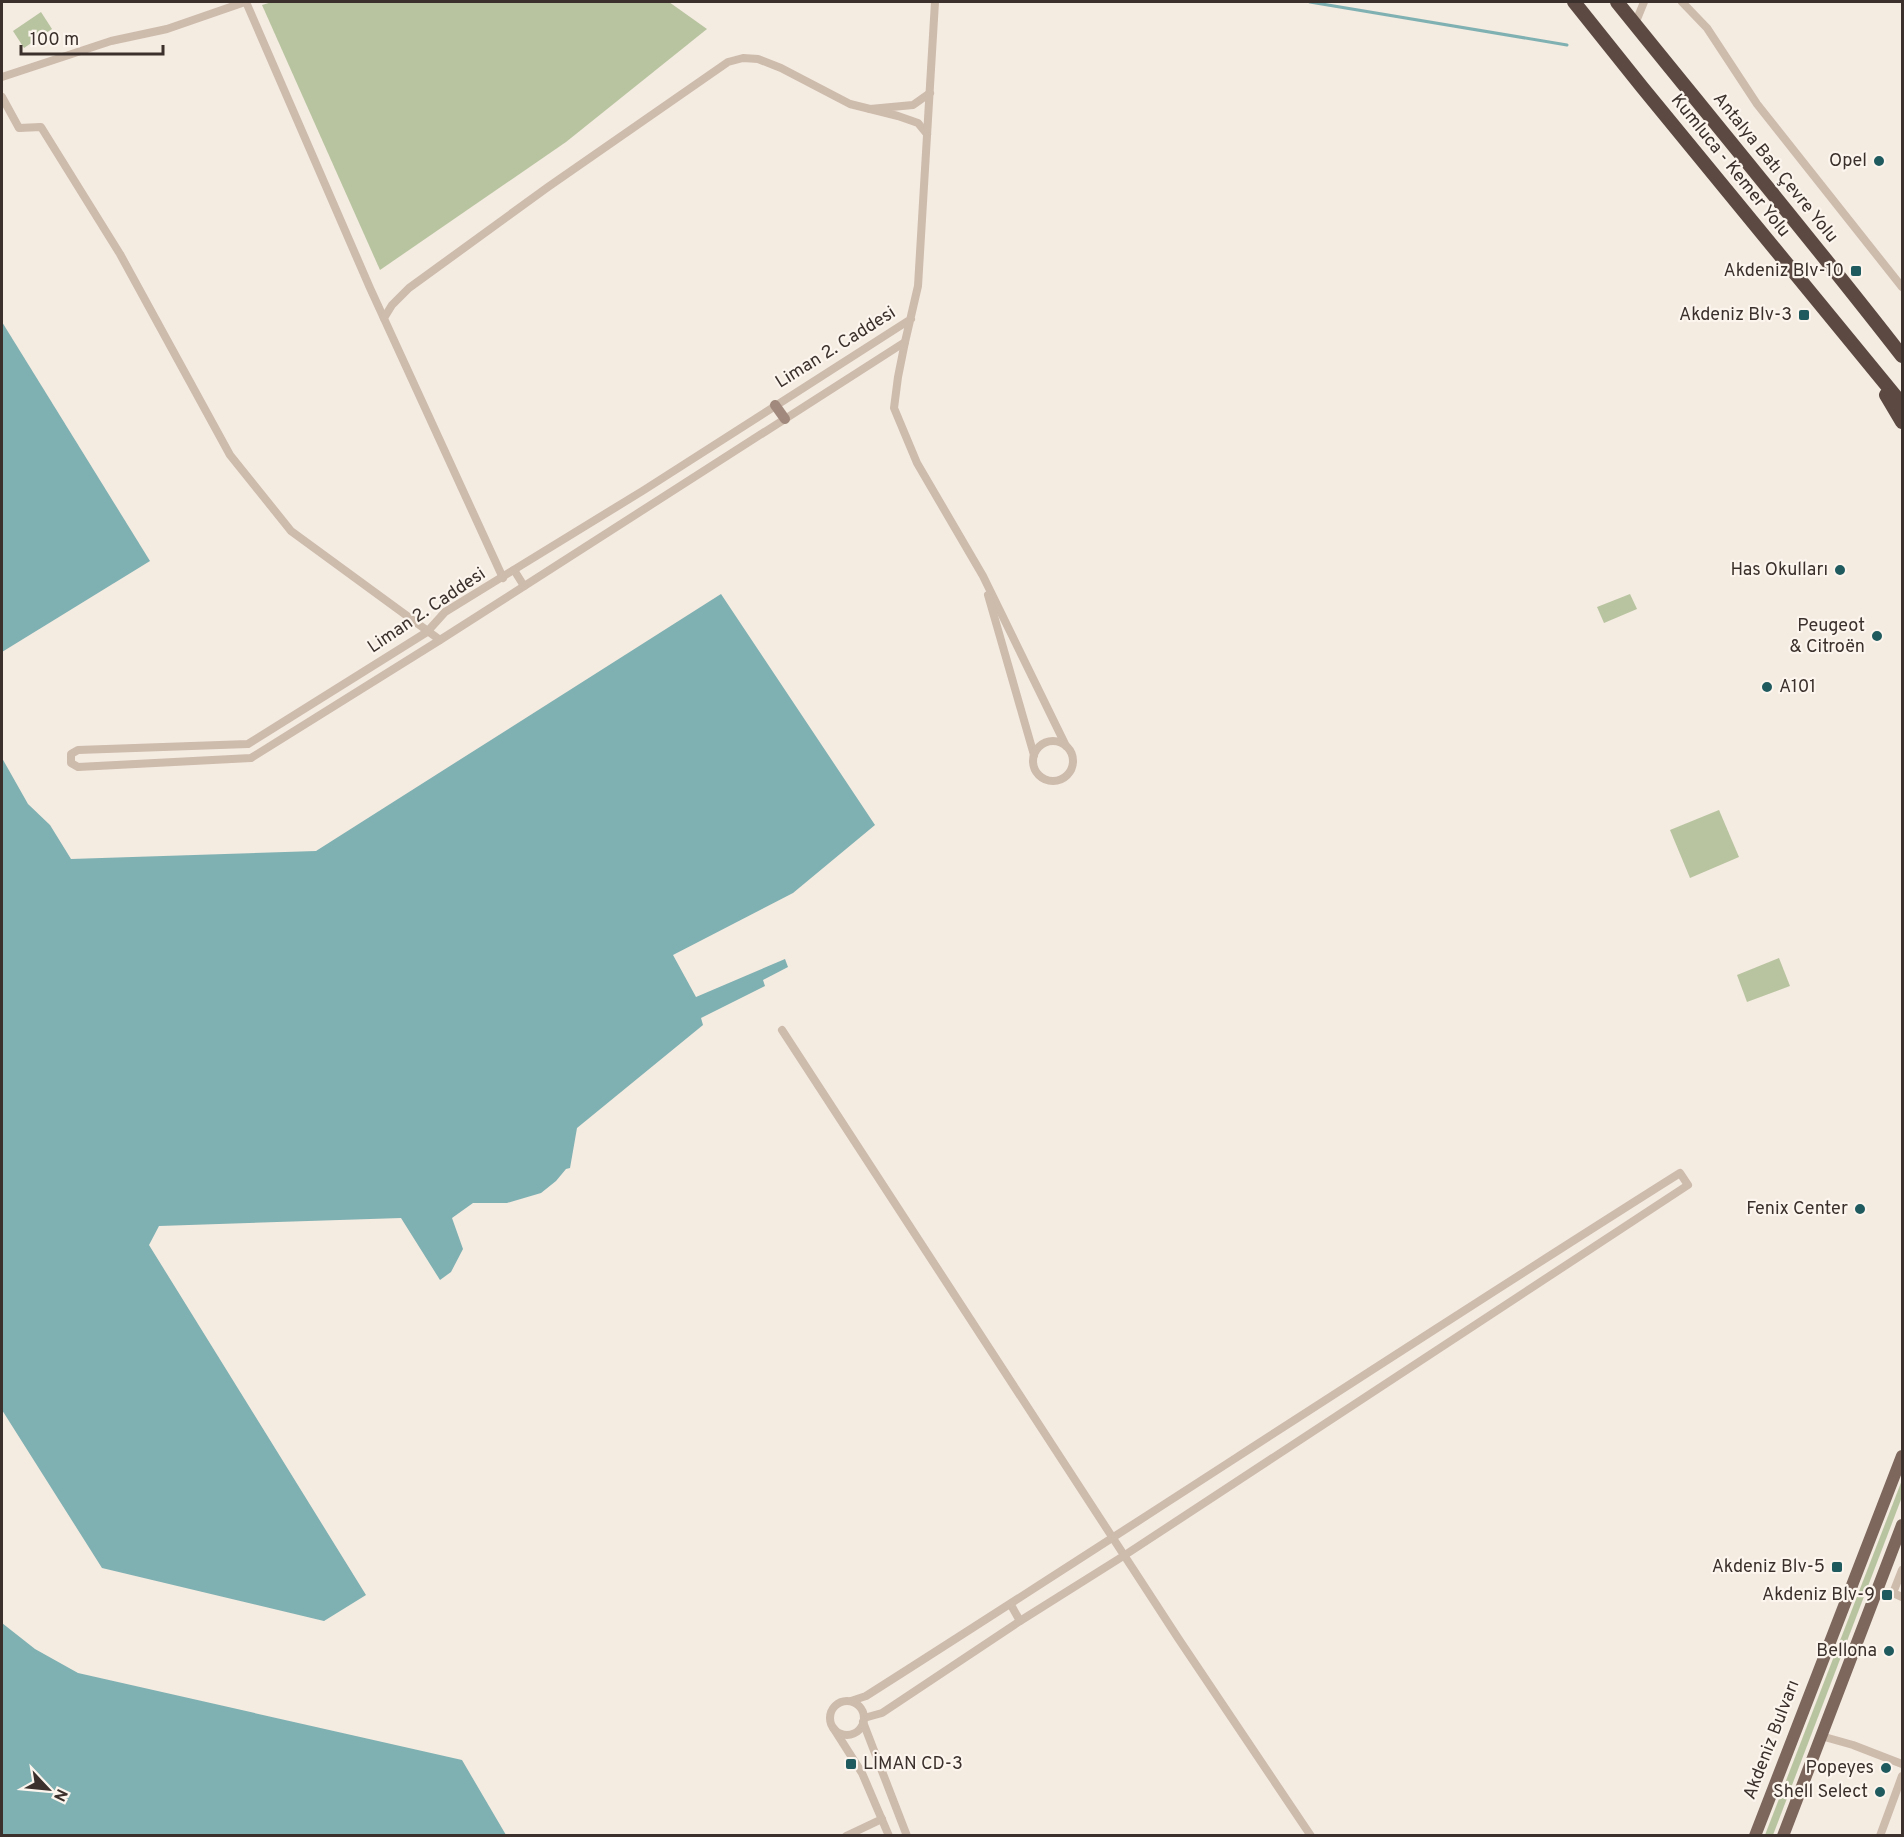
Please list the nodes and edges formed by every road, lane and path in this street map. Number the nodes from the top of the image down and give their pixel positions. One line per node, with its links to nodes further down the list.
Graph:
1 (246, 2): 8 (street); 14 (street)
2 (935, 2): 9 (street)
3 (1574, 2): 19 (highway, Kumluca - Kemer Yolu)
4 (1617, 2): 7 (highway)
5 (1644, 2): 7 (street)
6 (1682, 2): 13 (street)
7 (1635, 24): 16 (highway, Antalya Batı Çevre Yolu)
8 (2, 77)
9 (930, 93): 11 (street); 12 (street)
10 (2, 97): 29 (street)
11 (870, 109): 12 (street); 14 (street)
12 (927, 134): 15 (street)
13 (1902, 287)
14 (384, 318): 27 (street)
15 (911, 319): 17 (street, Liman 2. Caddesi); 22 (street, Liman 2. Caddesi)
16 (1876, 322): 18 (highway); 20 (highway)
17 (905, 342): 23 (street, Liman 2. Caddesi); 26 (street)
18 (1902, 350)
19 (1859, 352): 21 (highway, Kumluca - Kemer Yolu); 24 (highway, Kumluca - Kemer Yolu)
20 (1902, 356)
21 (1902, 404)
22 (775, 405): 23 (street); 25 (street, Liman 2. Caddesi)
23 (785, 419): 28 (street, Liman 2. Caddesi)
24 (1902, 422)
25 (514, 570): 27 (street, Liman 2. Caddesi); 28 (street)
26 (983, 576): 31 (street); 32 (street)
27 (503, 578): 29 (street, Liman 2. Caddesi)
28 (524, 586): 30 (street, Liman 2. Caddesi)
29 (427, 632): 30 (street); 30 (street, Liman 2. Caddesi)
30 (440, 640)
31 (1066, 746): 32 (street); 32 (street)
32 (1034, 755)
33 (782, 1030): 36 (street)
34 (1902, 1456): 53 (main road, Akdeniz Bulvarı)
35 (1902, 1524): 45 (main road)
36 (1114, 1537): 37 (street); 37 (street); 40 (street)
37 (1125, 1556): 41 (street); 52 (street)
38 (1902, 1570): 39 (street)
39 (1902, 1597)
40 (1011, 1605): 41 (street); 42 (street)
41 (1020, 1621): 43 (street)
42 (851, 1701): 43 (street); 44 (street)
43 (863, 1720): 44 (street); 51 (street)
44 (834, 1729): 48 (street)
45 (1821, 1736): 46 (street); 54 (main road)
46 (1902, 1764)
47 (1902, 1776): 55 (street)
48 (882, 1819): 49 (street); 50 (street)
49 (846, 1836)
50 (889, 1836)
51 (907, 1836)
52 (1311, 1836)
53 (1755, 1836)
54 (1783, 1836)
55 (1880, 1836)

